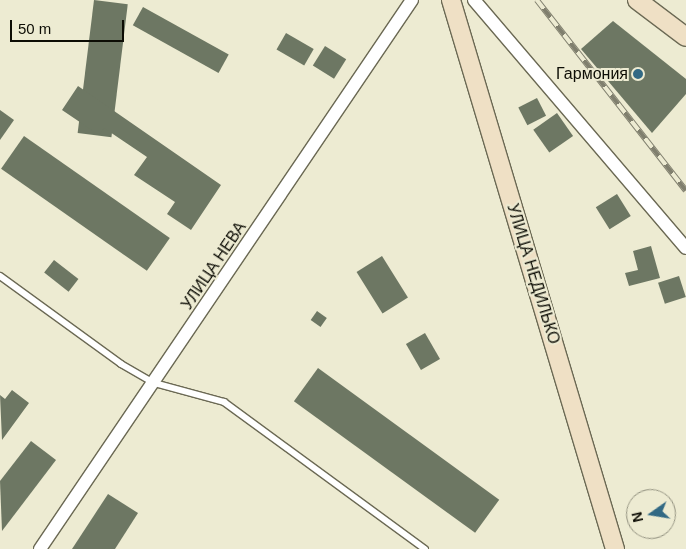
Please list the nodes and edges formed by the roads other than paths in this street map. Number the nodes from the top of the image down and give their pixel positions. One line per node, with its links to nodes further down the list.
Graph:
1 (412, 0): 8 (street, УЛИЦА НЕВА)
2 (451, 0): 11 (main road, УЛИЦА НЕДИЛЬКО)
3 (474, 0): 6 (street)
4 (637, 0): 5 (main road)
5 (686, 37)
6 (686, 248)
7 (0, 276): 8 (lane)
8 (154, 383): 9 (street, УЛИЦА НЕВА); 10 (lane)
9 (40, 549)
10 (425, 549)
11 (615, 549)

